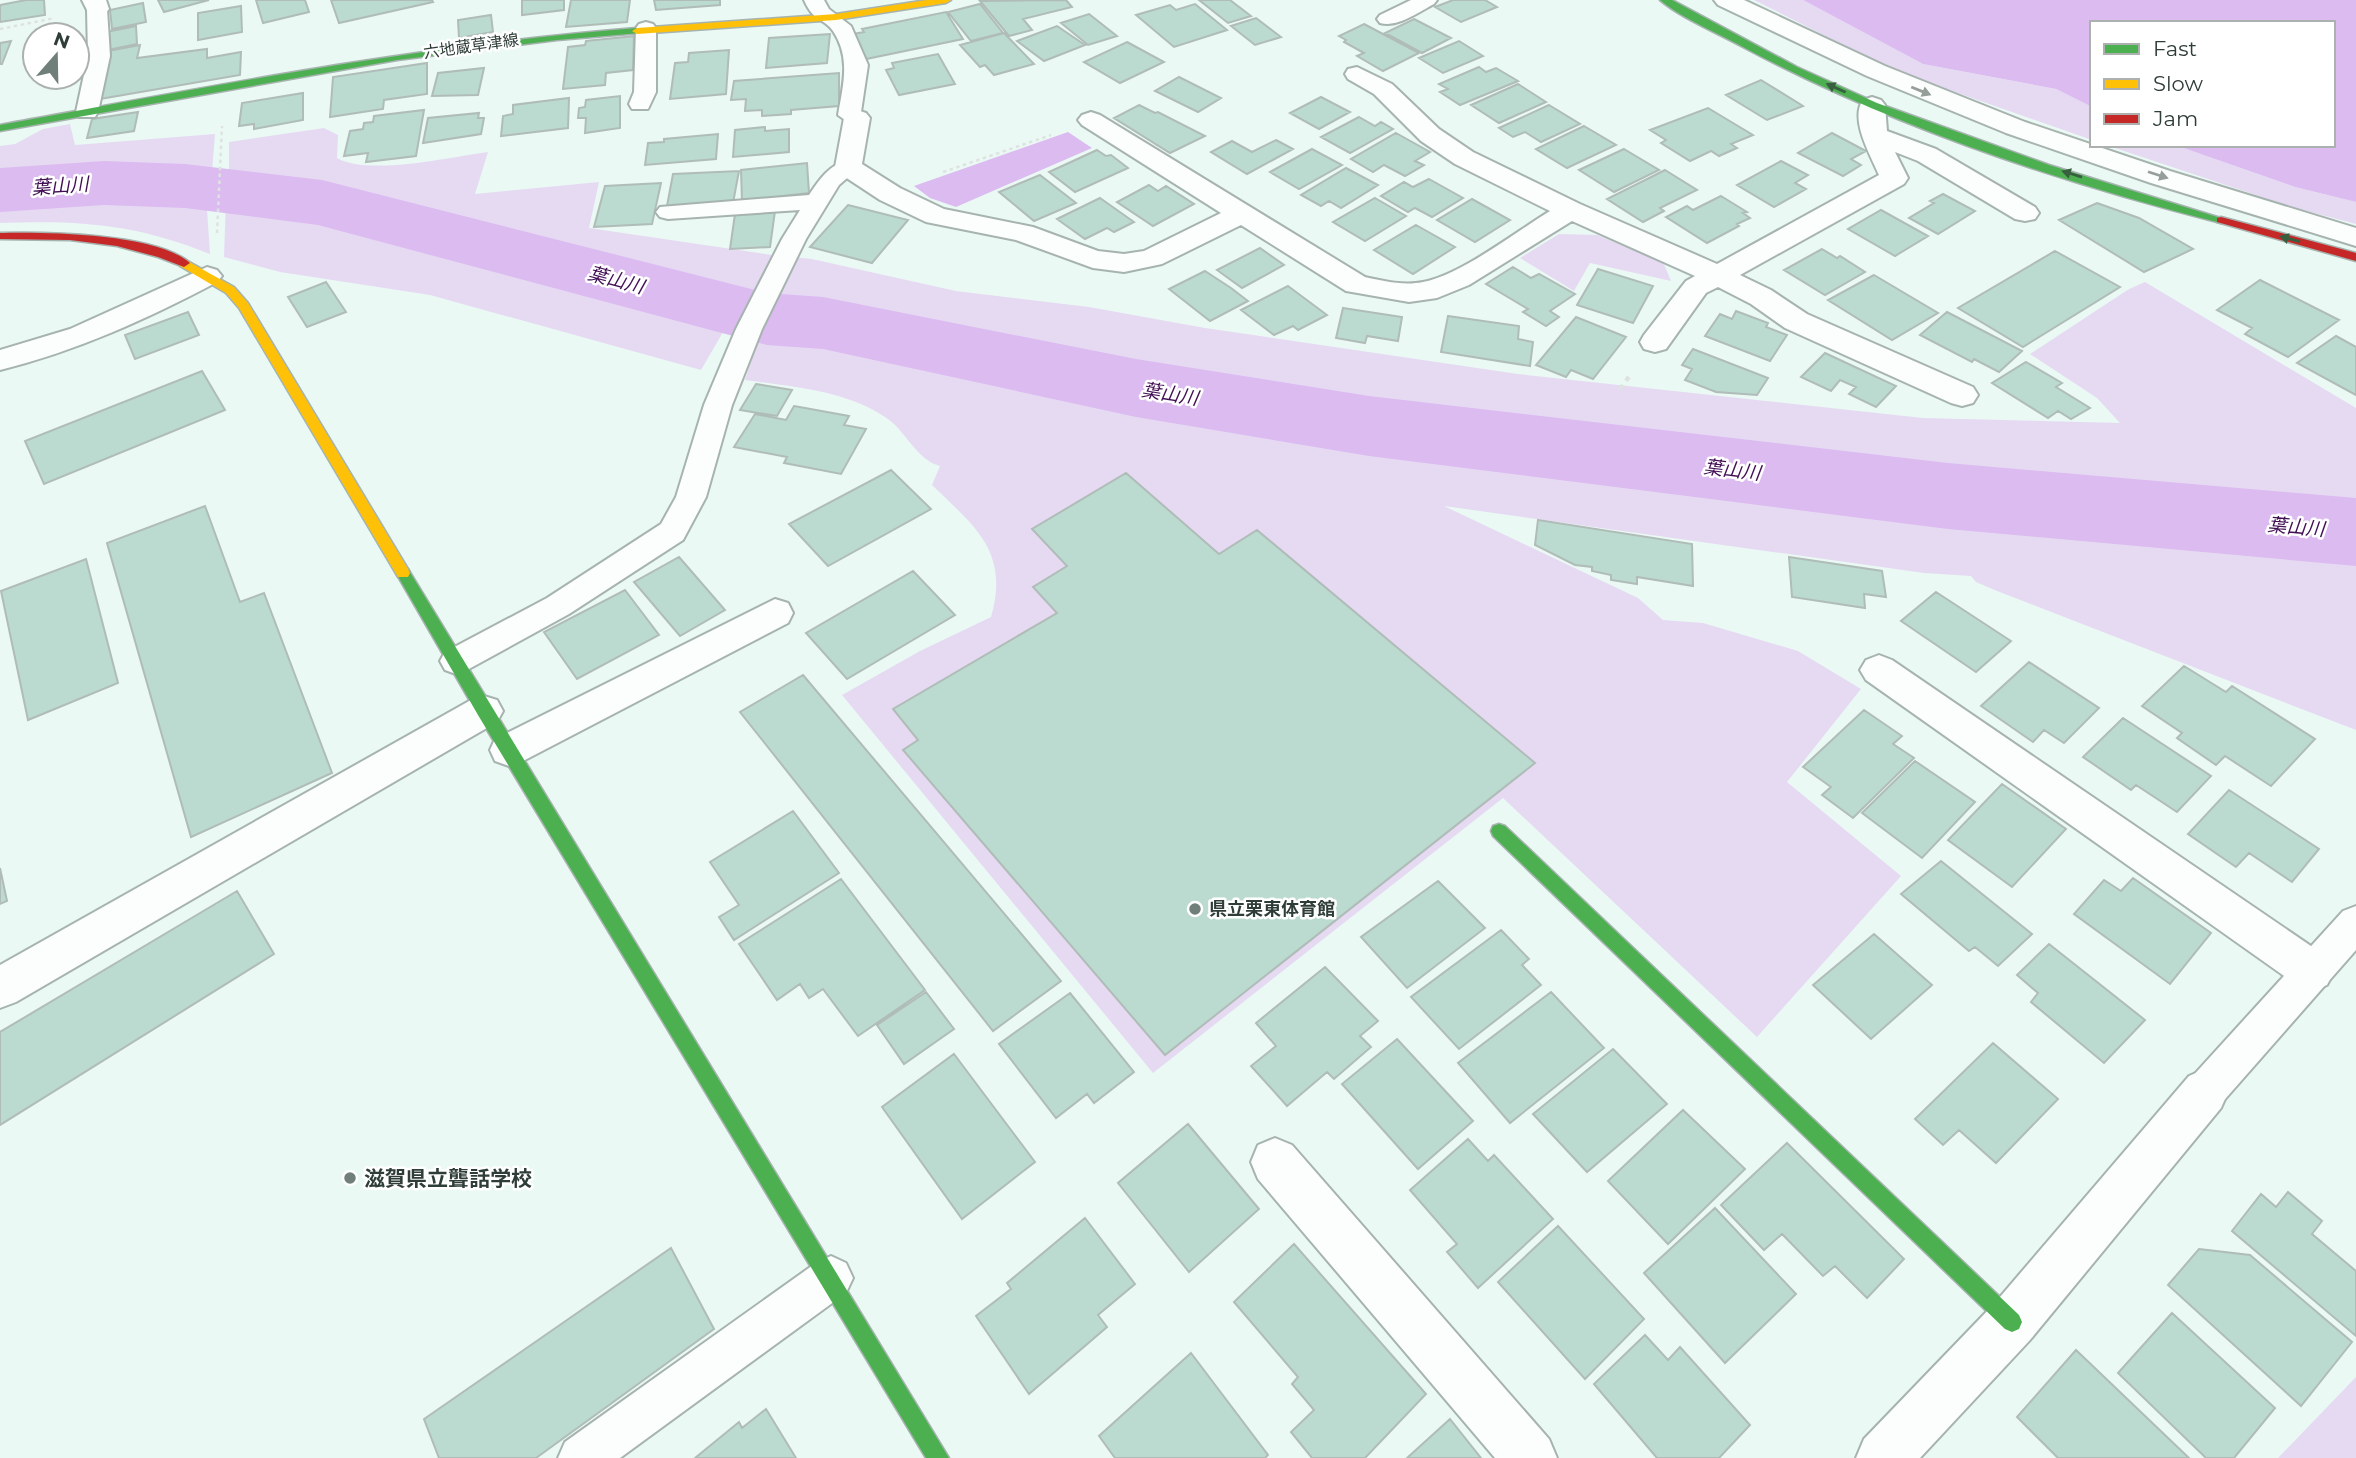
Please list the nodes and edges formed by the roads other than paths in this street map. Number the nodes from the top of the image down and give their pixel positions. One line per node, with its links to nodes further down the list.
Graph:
1 (814, 0): 7 (lane)
2 (946, 0): 7 (street, 六地蔵草津線)
3 (1427, 0): 8 (lane)
4 (1665, 0): 12 (street, one-way to 4)
5 (1726, 0): 25 (street, one-way to 25)
6 (96, 5): 13 (lane)
7 (830, 19): 9 (street, 六地蔵草津線); 14 (lane)
8 (1387, 19)
9 (646, 28): 11 (lane); 13 (street, 六地蔵草津線)
10 (1357, 74): 20 (street)
11 (640, 104)
12 (1872, 105): 17 (street); 26 (street, one-way to 12)
13 (87, 112): 16 (street, 六地蔵草津線)
14 (857, 118): 18 (street)
15 (1091, 120): 23 (street)
16 (0, 128)
17 (1874, 135): 22 (street); 27 (street)
18 (848, 167): 19 (lane); 23 (street)
19 (818, 202): 21 (lane); 33 (lane)
20 (1570, 210): 23 (street); 27 (street)
21 (668, 212)
22 (2025, 213)
23 (1240, 215)
24 (0, 236): 28 (street)
25 (2356, 237)
26 (2356, 257)
27 (1718, 275): 29 (street); 31 (street)
28 (207, 276): 30 (street); 33 (street)
29 (1655, 342)
30 (0, 360)
31 (1962, 395)
32 (775, 613): 36 (street)
33 (456, 661): 35 (street)
34 (1879, 670): 39 (street)
35 (484, 710): 36 (street); 40 (street)
36 (509, 750): 43 (street)
37 (1499, 831): 44 (street)
38 (2356, 923): 39 (lane)
39 (2312, 971): 41 (lane)
40 (0, 988)
41 (2205, 1092): 44 (street)
42 (1275, 1162): 47 (street)
43 (831, 1278): 45 (lane); 46 (street)
44 (2012, 1322): 48 (street)
45 (582, 1458)
46 (938, 1458)
47 (1530, 1458)
48 (1883, 1458)

